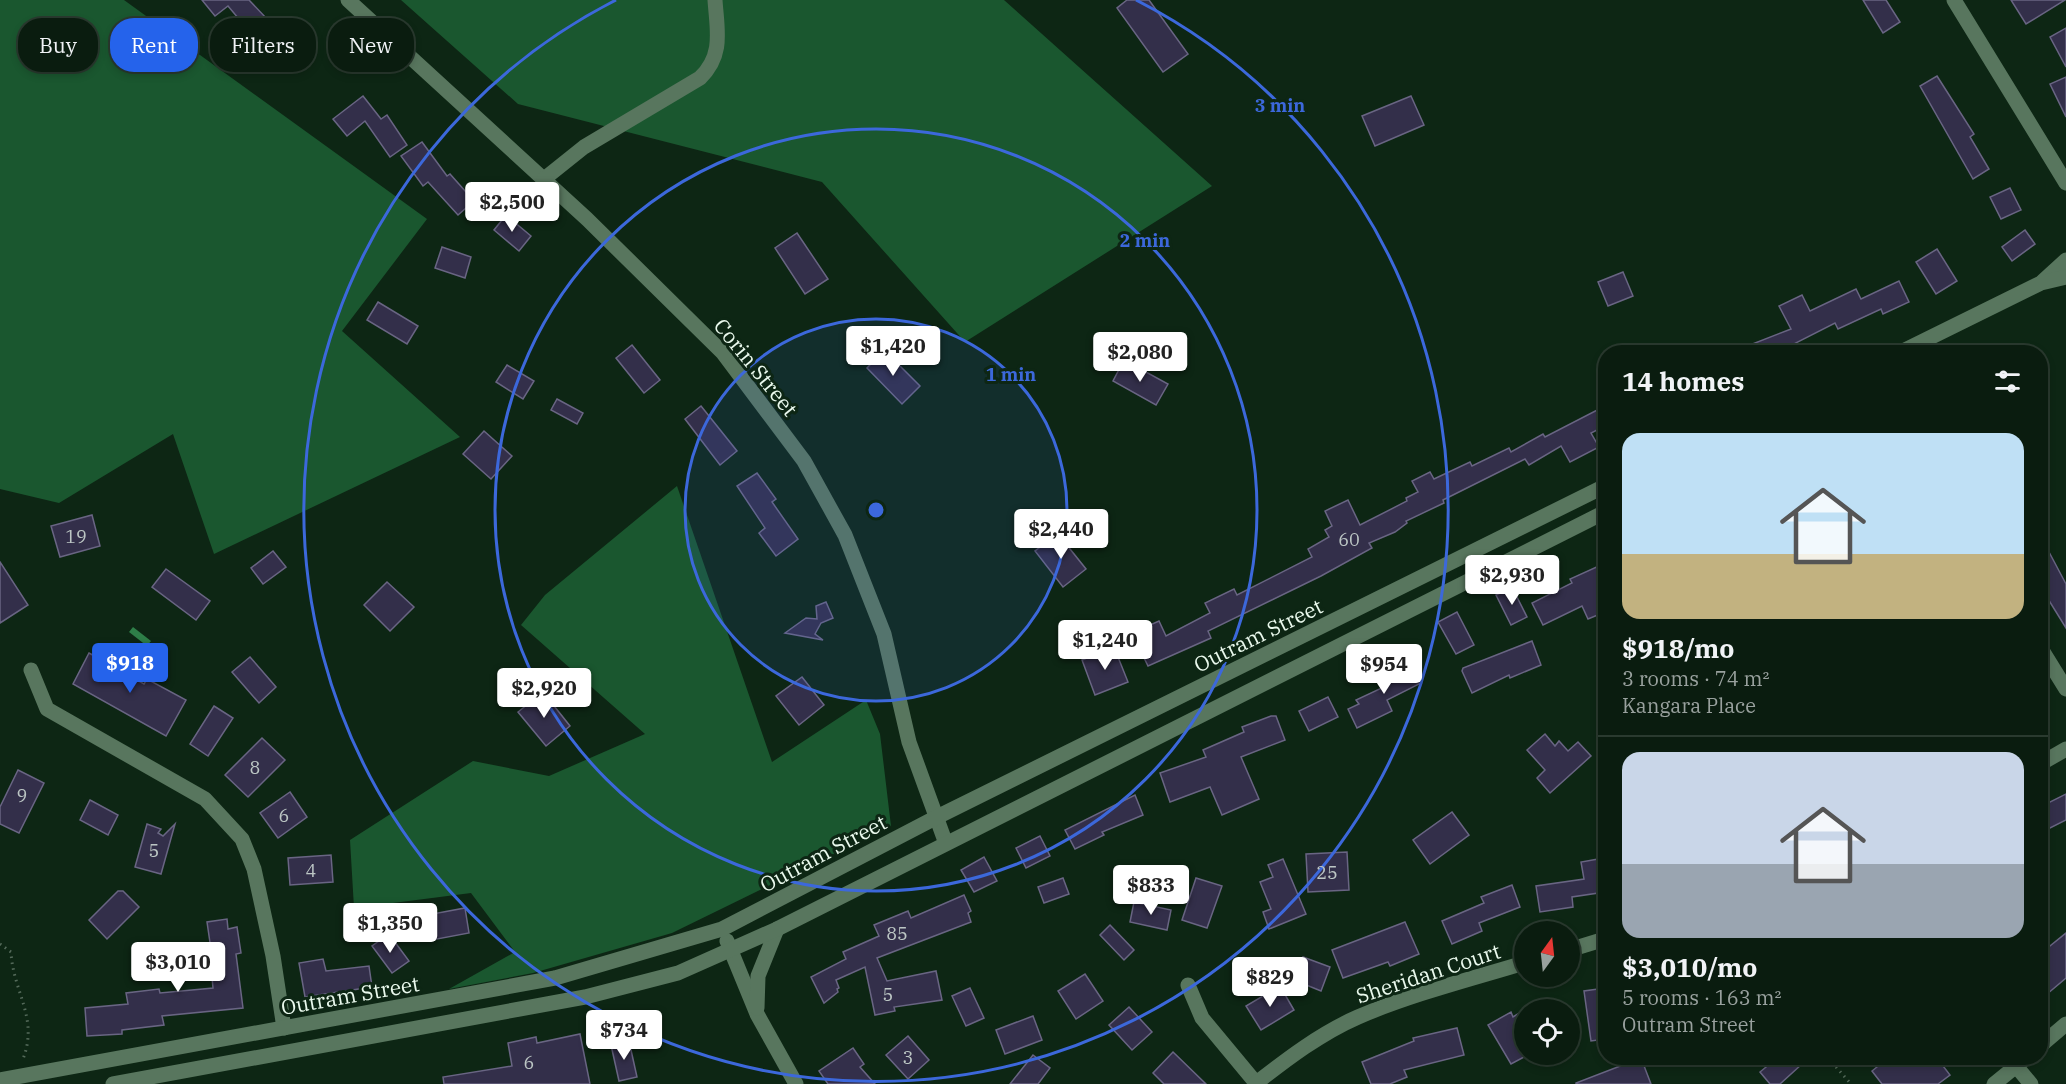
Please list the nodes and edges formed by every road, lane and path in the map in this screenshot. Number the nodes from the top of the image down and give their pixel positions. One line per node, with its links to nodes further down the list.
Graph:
1 (348, 0): 4 (street, Corin Street)
2 (715, 0): 4 (street)
3 (1954, 0): 5 (street)
4 (544, 179): 17 (street, Corin Street)
5 (2066, 183)
6 (2066, 260): 8 (street)
7 (2066, 277): 8 (street)
8 (2041, 283): 9 (street)
9 (1915, 345)
10 (1598, 489): 17 (street, Outram Street)
11 (1598, 516): 18 (street)
12 (2048, 660): 14 (street)
13 (31, 670): 29 (street)
14 (2066, 689)
15 (2066, 749): 16 (street)
16 (2048, 759)
17 (937, 817): 18 (street, Corin Street); 20 (street, Outram Street)
18 (945, 842): 19 (street)
19 (777, 928): 24 (street); 27 (street)
20 (722, 929): 24 (street); 29 (street, Outram Street)
21 (1598, 941): 23 (street)
22 (0, 944): 34 (path)
23 (1580, 947)
24 (730, 949): 27 (street); 37 (street)
25 (1514, 966): 36 (street, Sheridan Court)
26 (1188, 985): 36 (street, Sheridan Court)
27 (757, 1014): 38 (street)
28 (2066, 1024): 30 (street)
29 (284, 1028): 34 (street, Outram Street)
30 (2048, 1039)
31 (1834, 1065): 39 (path)
32 (2017, 1065): 40 (street)
33 (2022, 1065): 41 (street)
34 (25, 1076): 35 (street, Outram Street)
35 (0, 1080)
36 (1255, 1083)
37 (113, 1084)
38 (796, 1084)
39 (1851, 1084)
40 (1995, 1084)
41 (2031, 1084)

